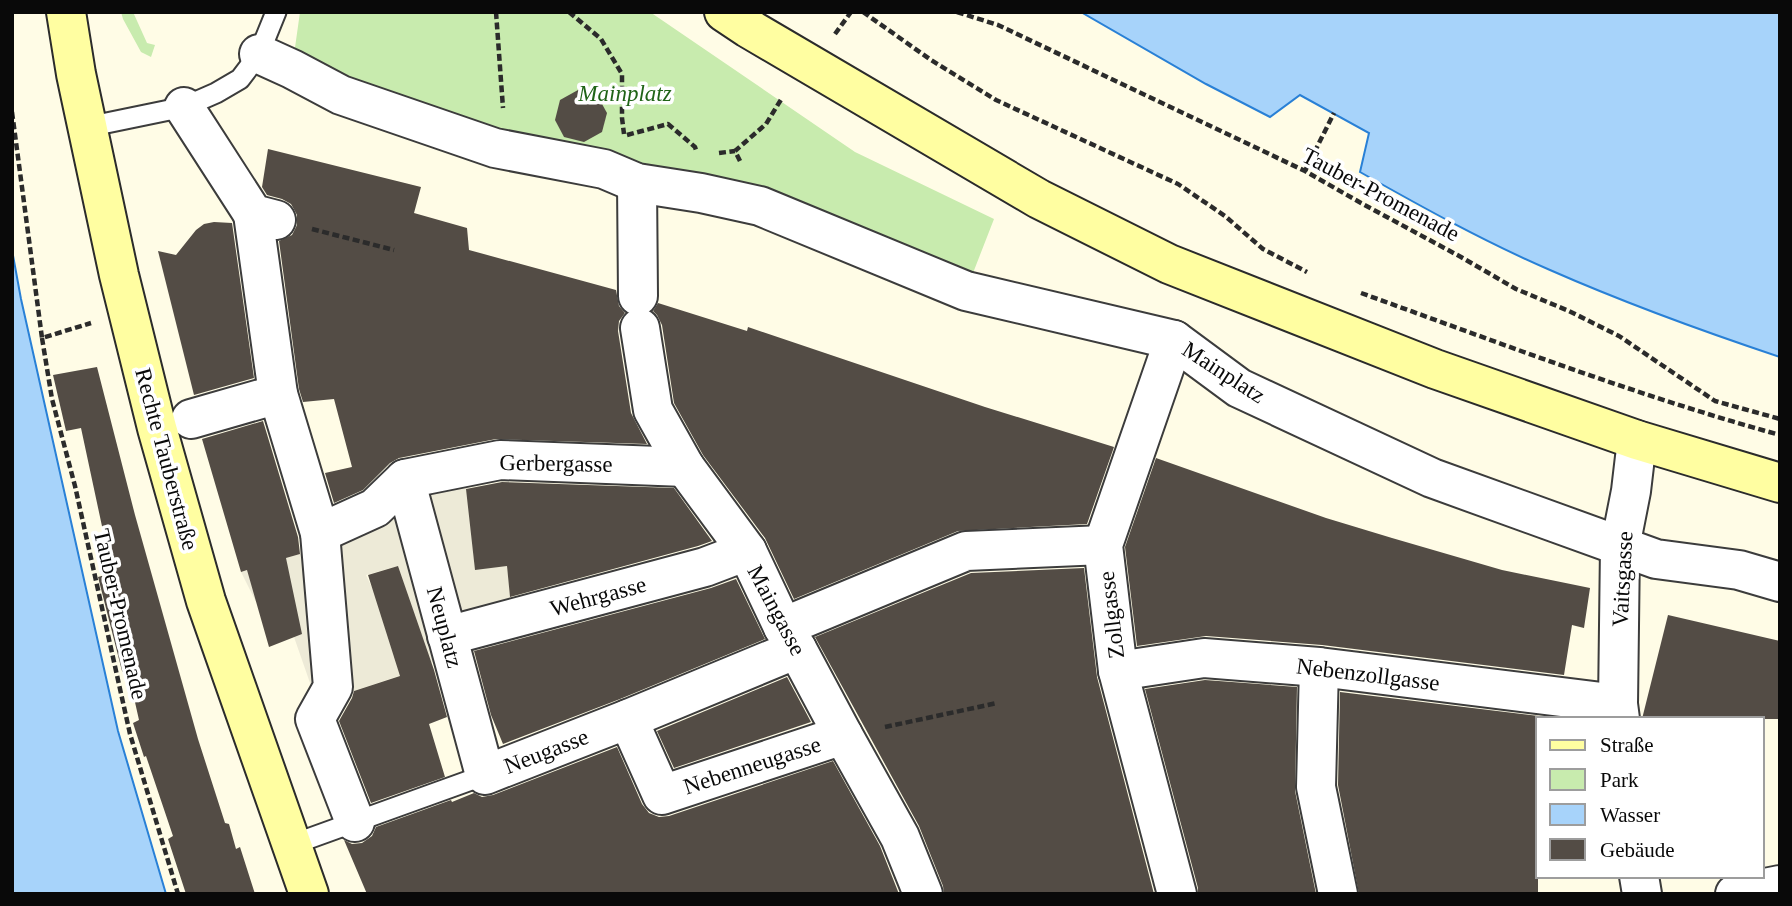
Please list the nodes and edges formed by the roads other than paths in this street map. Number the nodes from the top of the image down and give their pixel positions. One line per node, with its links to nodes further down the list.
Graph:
1 (66, 12): 6 (main road, Rechte Tauberstraße)
2 (276, 12): 4 (lane)
3 (724, 12): 11 (main road)
4 (259, 54): 5 (lane); 7 (street, Mainplatz)
5 (184, 107): 6 (lane); 9 (street)
6 (87, 127): 29 (main road, Rechte Tauberstraße)
7 (637, 183): 8 (street, Mainplatz); 12 (street, Maingasse)
8 (1174, 341): 16 (street, Zollgasse); 17 (street, Mainplatz)
9 (278, 394): 10 (street); 15 (street)
10 (191, 419)
11 (1637, 440): 14 (main road); 17 (street, Vaitsgasse)
12 (685, 467): 13 (street, Gerbergasse); 18 (street, Maingasse)
13 (405, 479): 15 (street); 20 (street, Neuplatz)
14 (1780, 483)
15 (320, 533): 28 (street)
16 (1103, 545): 21 (street, Neugasse); 23 (street, Zollgasse)
17 (1620, 547): 19 (street, Mainplatz); 24 (street, Vaitsgasse)
18 (747, 551): 20 (street, Wehrgasse); 21 (street, Maingasse)
19 (1780, 582)
20 (447, 636): 27 (street, Neuplatz)
21 (790, 638): 25 (street, Neugasse); 26 (street, Maingasse)
22 (1318, 667): 23 (street, Nebenzollgasse); 24 (street, Nebenzollgasse); 34 (street)
23 (1118, 671): 33 (street, Zollgasse)
24 (1619, 711)
25 (628, 719): 26 (street, Nebenneugasse); 27 (street, Neugasse)
26 (843, 735): 32 (street, Maingasse)
27 (485, 775): 28 (lane, Neugasse)
28 (355, 822): 29 (lane, Neugasse)
29 (291, 845): 31 (main road, Rechte Tauberstraße)
30 (1780, 885): 35 (street)
31 (309, 894)
32 (923, 894)
33 (1177, 894)
34 (1338, 894)
35 (1735, 894)

